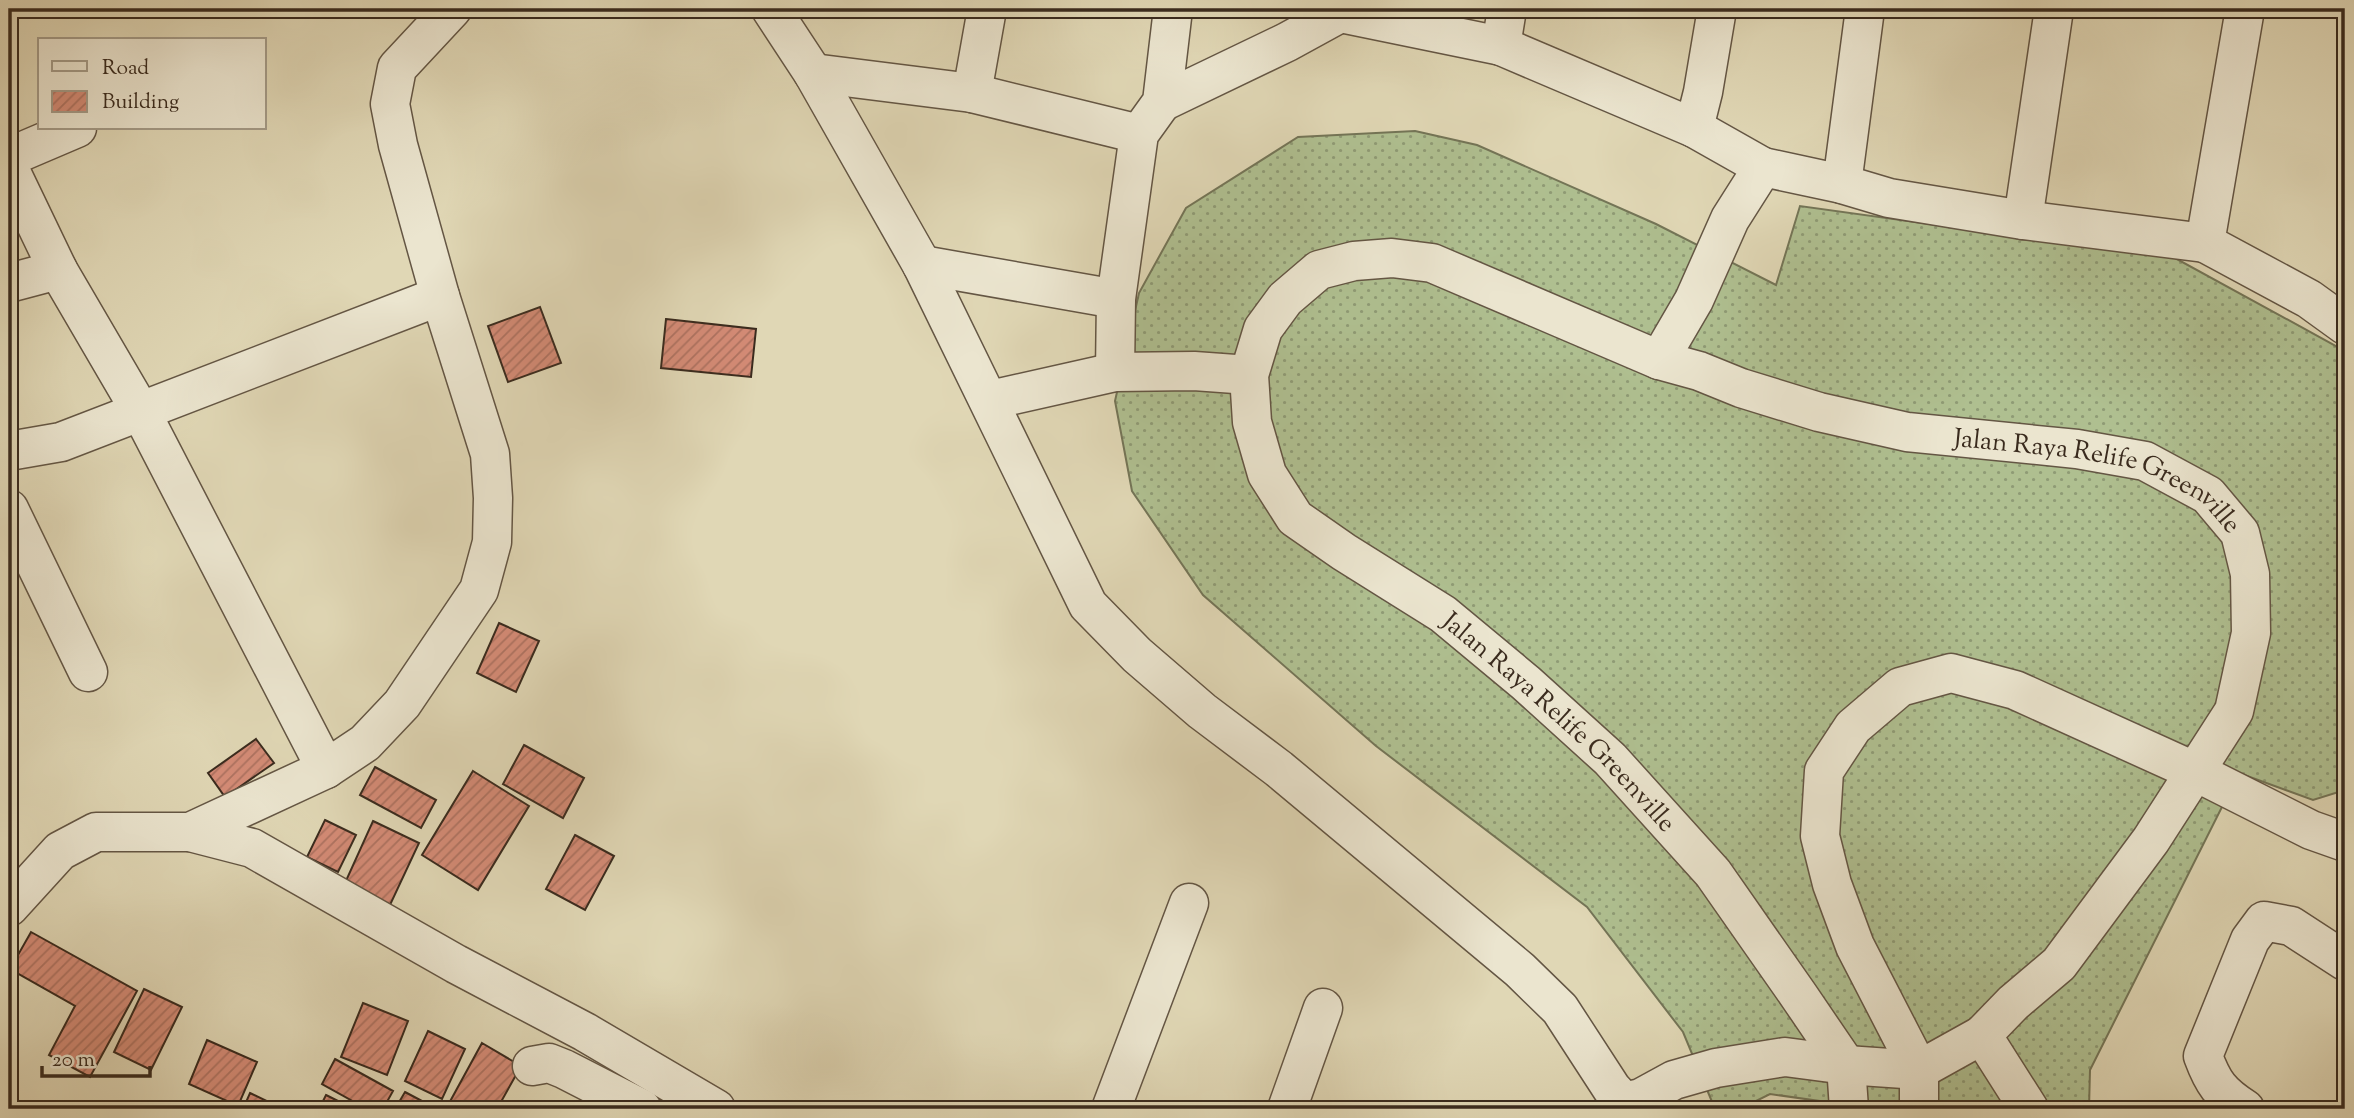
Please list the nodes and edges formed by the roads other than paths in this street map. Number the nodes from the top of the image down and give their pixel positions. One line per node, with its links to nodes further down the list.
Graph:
1 (452, 9): 27 (street)
2 (771, 9): 11 (street)
3 (987, 9): 13 (street)
4 (1173, 9): 14 (street)
5 (1507, 9): 12 (street)
6 (1717, 9): 15 (street)
7 (1865, 9): 21 (street)
8 (2054, 9): 22 (street)
9 (2245, 9): 23 (street)
10 (1341, 11): 12 (street); 14 (street)
11 (804, 42): 13 (street); 24 (street)
12 (1501, 46): 15 (street)
13 (972, 93): 17 (street)
14 (1162, 102): 17 (street)
15 (1694, 128): 19 (street)
16 (72, 130): 18 (street)
17 (1139, 134): 28 (street)
18 (9, 157)
19 (1763, 167): 21 (street); 30 (street)
20 (9, 168): 25 (street)
21 (1842, 184): 22 (street)
22 (2023, 220): 23 (street)
23 (2205, 243): 29 (street)
24 (922, 265): 28 (street); 33 (street)
25 (58, 270): 26 (street); 34 (street)
26 (9, 283)
27 (440, 296): 34 (street); 38 (street)
28 (1116, 299): 31 (street)
29 (2345, 325)
30 (1659, 360): 32 (street, Jalan Raya Relife Greenville); 39 (street, Jalan Raya Relife Greenville)
31 (1115, 372): 32 (street); 33 (street)
32 (1249, 375): 47 (street, Jalan Raya Relife Greenville)
33 (990, 400): 47 (street)
34 (141, 412): 35 (street); 38 (street)
35 (9, 451)
36 (9, 509): 37 (street)
37 (88, 672)
38 (326, 769): 40 (street)
39 (2196, 772): 41 (street); 46 (street, Jalan Raya Relife Greenville); 49 (street)
40 (190, 832): 43 (street); 50 (street)
41 (2345, 842)
42 (1189, 904): 53 (street)
43 (9, 907)
44 (2345, 961): 57 (street)
45 (1323, 1008): 54 (street)
46 (1983, 1035): 49 (street, Jalan Raya Relife Greenville); 56 (street)
47 (1846, 1065): 49 (street); 51 (street, Jalan Raya Relife Greenville)
48 (531, 1066): 52 (street)
49 (1919, 1070): 55 (street)
50 (708, 1107)
51 (1850, 1107)
52 (642, 1109)
53 (1111, 1109)
54 (1287, 1109)
55 (1919, 1109)
56 (2029, 1109)
57 (2245, 1109)

